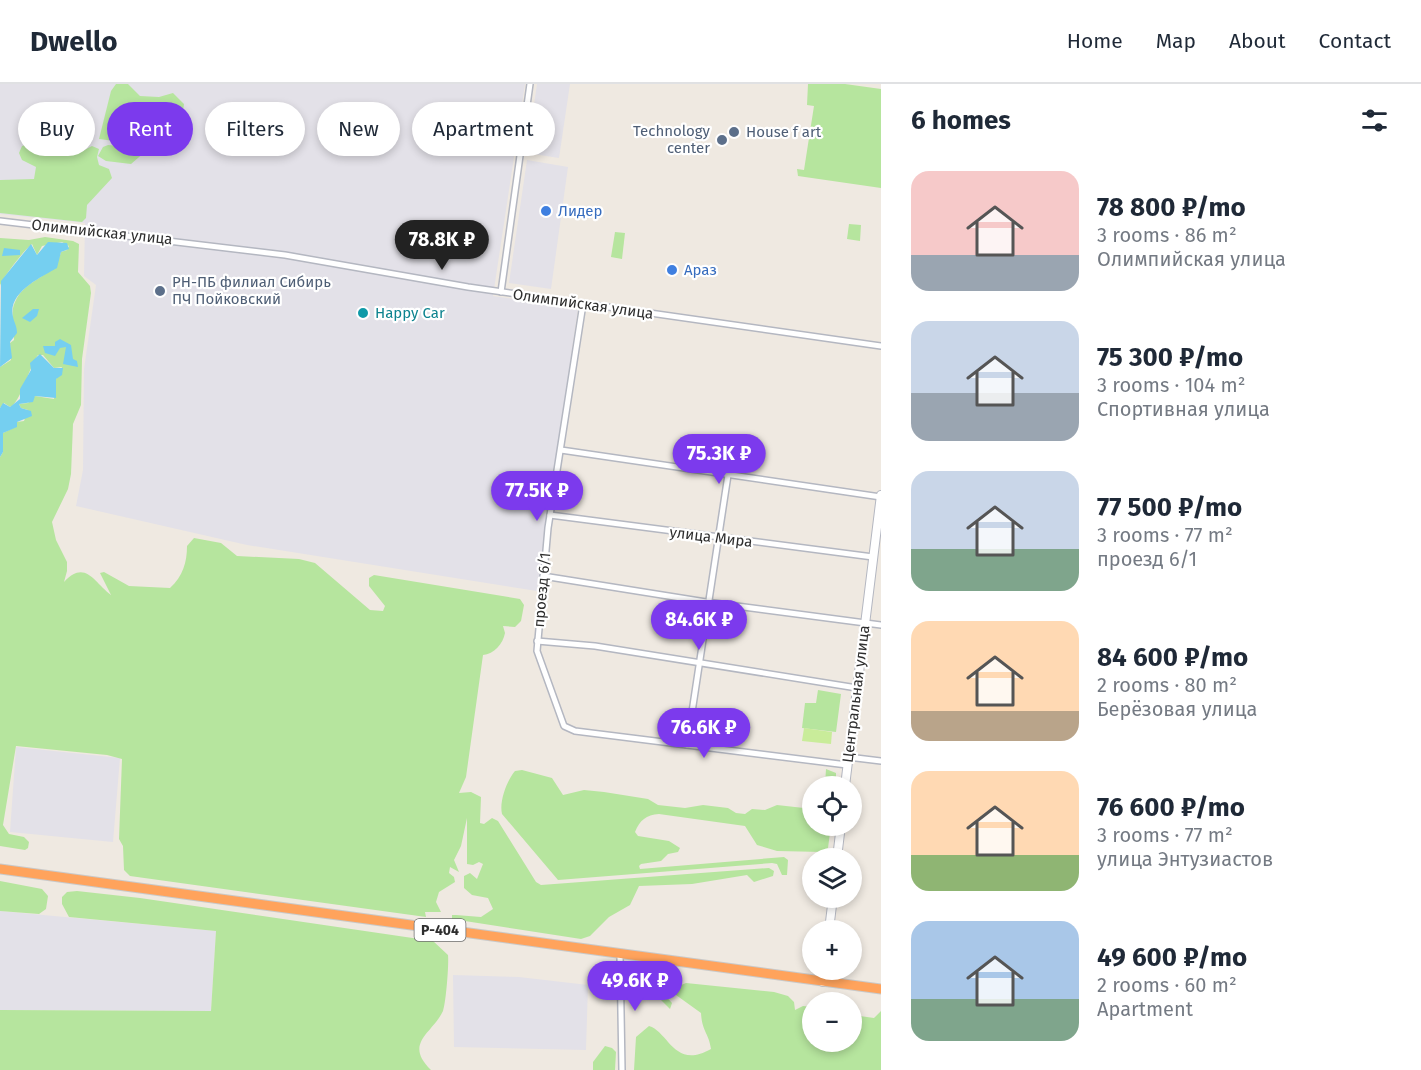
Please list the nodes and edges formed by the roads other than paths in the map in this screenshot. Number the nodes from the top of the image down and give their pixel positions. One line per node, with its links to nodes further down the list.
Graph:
1 (530, 84): 3 (street)
2 (0, 221): 3 (street, Олимпийская улица)
3 (501, 292): 4 (street, Олимпийская улица)
4 (583, 304): 5 (street, Олимпийская улица); 6 (street, проезд 6/1)
5 (881, 346)
6 (561, 450): 7 (street); 9 (street, проезд 6/1)
7 (728, 475): 8 (street); 10 (street)
8 (881, 496): 11 (street, Центральная улица)
9 (550, 515): 10 (street, улица Мира); 12 (street, проезд 6/1)
10 (716, 538): 11 (street, улица Мира); 13 (street)
11 (873, 557): 14 (street, Центральная улица)
12 (543, 576): 13 (street); 16 (street, проезд 6/1)
13 (706, 602): 14 (street); 17 (street)
14 (865, 623): 15 (street); 18 (street, Центральная улица)
15 (881, 625)
16 (537, 641): 17 (street); 19 (street, проезд 6/1)
17 (698, 662): 18 (street); 19 (street)
18 (856, 688): 20 (street, Центральная улица)
19 (687, 745): 20 (street)
20 (848, 761): 21 (street); 22 (street, Центральная улица)
21 (881, 761)
22 (846, 776)
23 (0, 869): 24 (highway, Р-404)
24 (620, 954): 25 (highway, Р-404); 27 (street)
25 (823, 982): 26 (highway, Р-404)
26 (881, 989)
27 (622, 1070)

